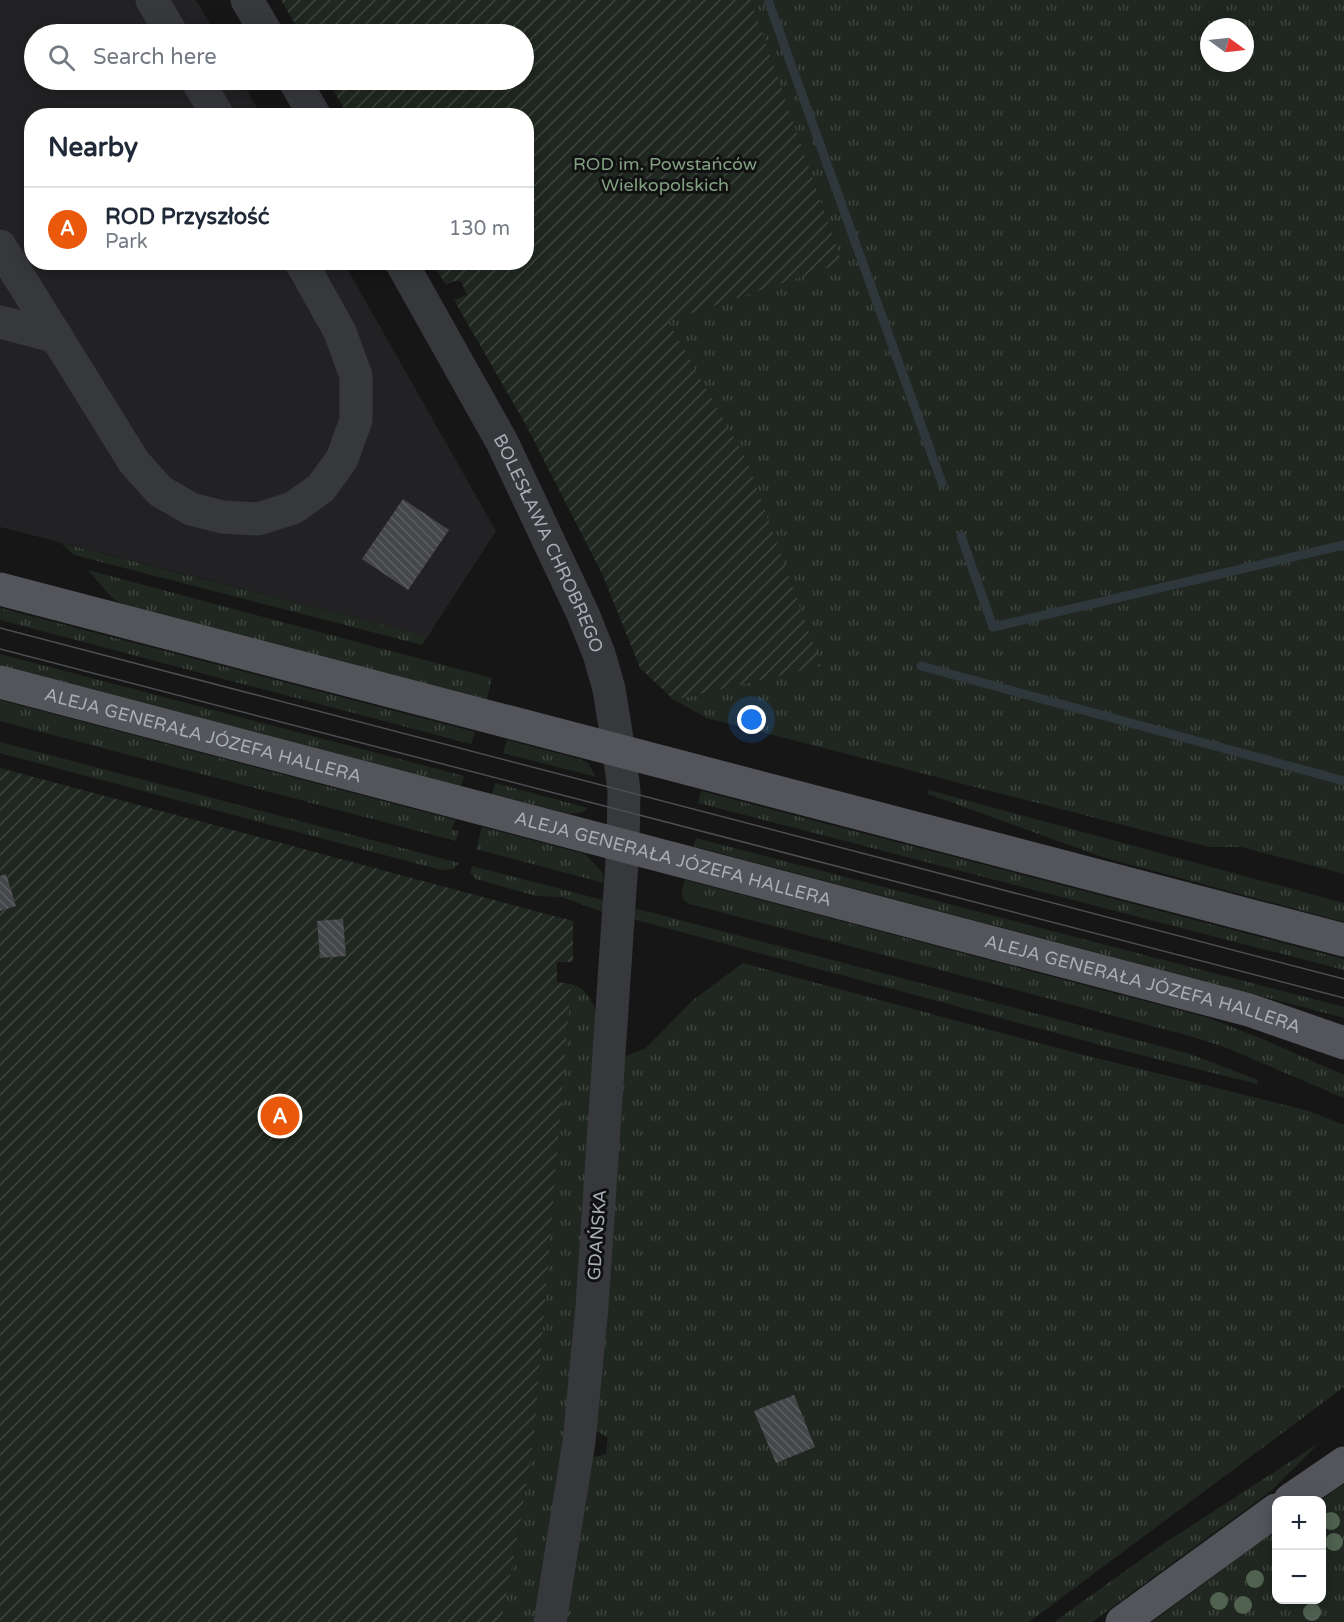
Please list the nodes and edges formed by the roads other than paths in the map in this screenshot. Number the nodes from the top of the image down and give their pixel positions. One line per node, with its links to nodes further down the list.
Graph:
1 (152, 0): 3 (street)
2 (247, 0): 4 (street)
3 (166, 24)
4 (261, 24)
5 (203, 90): 7 (street)
6 (300, 90): 8 (street)
7 (213, 108)
8 (310, 108)
9 (0, 246): 13 (street)
10 (305, 270): 13 (street)
11 (405, 270): 16 (street, BOLESŁAWA CHROBREGO)
12 (0, 322): 13 (street)
13 (57, 337)
14 (0, 589): 16 (main road)
15 (0, 682): 17 (main road, ALEJA GENERAŁA JÓZEFA HALLERA)
16 (619, 751): 17 (street, BOLESŁAWA CHROBREGO); 18 (main road)
17 (623, 846): 19 (main road, ALEJA GENERAŁA JÓZEFA HALLERA); 23 (street, GDAŃSKA)
18 (1344, 940)
19 (1344, 1043)
20 (1344, 1463): 21 (main road)
21 (1296, 1496)
22 (1272, 1513): 24 (main road)
23 (550, 1622)
24 (1122, 1622)

